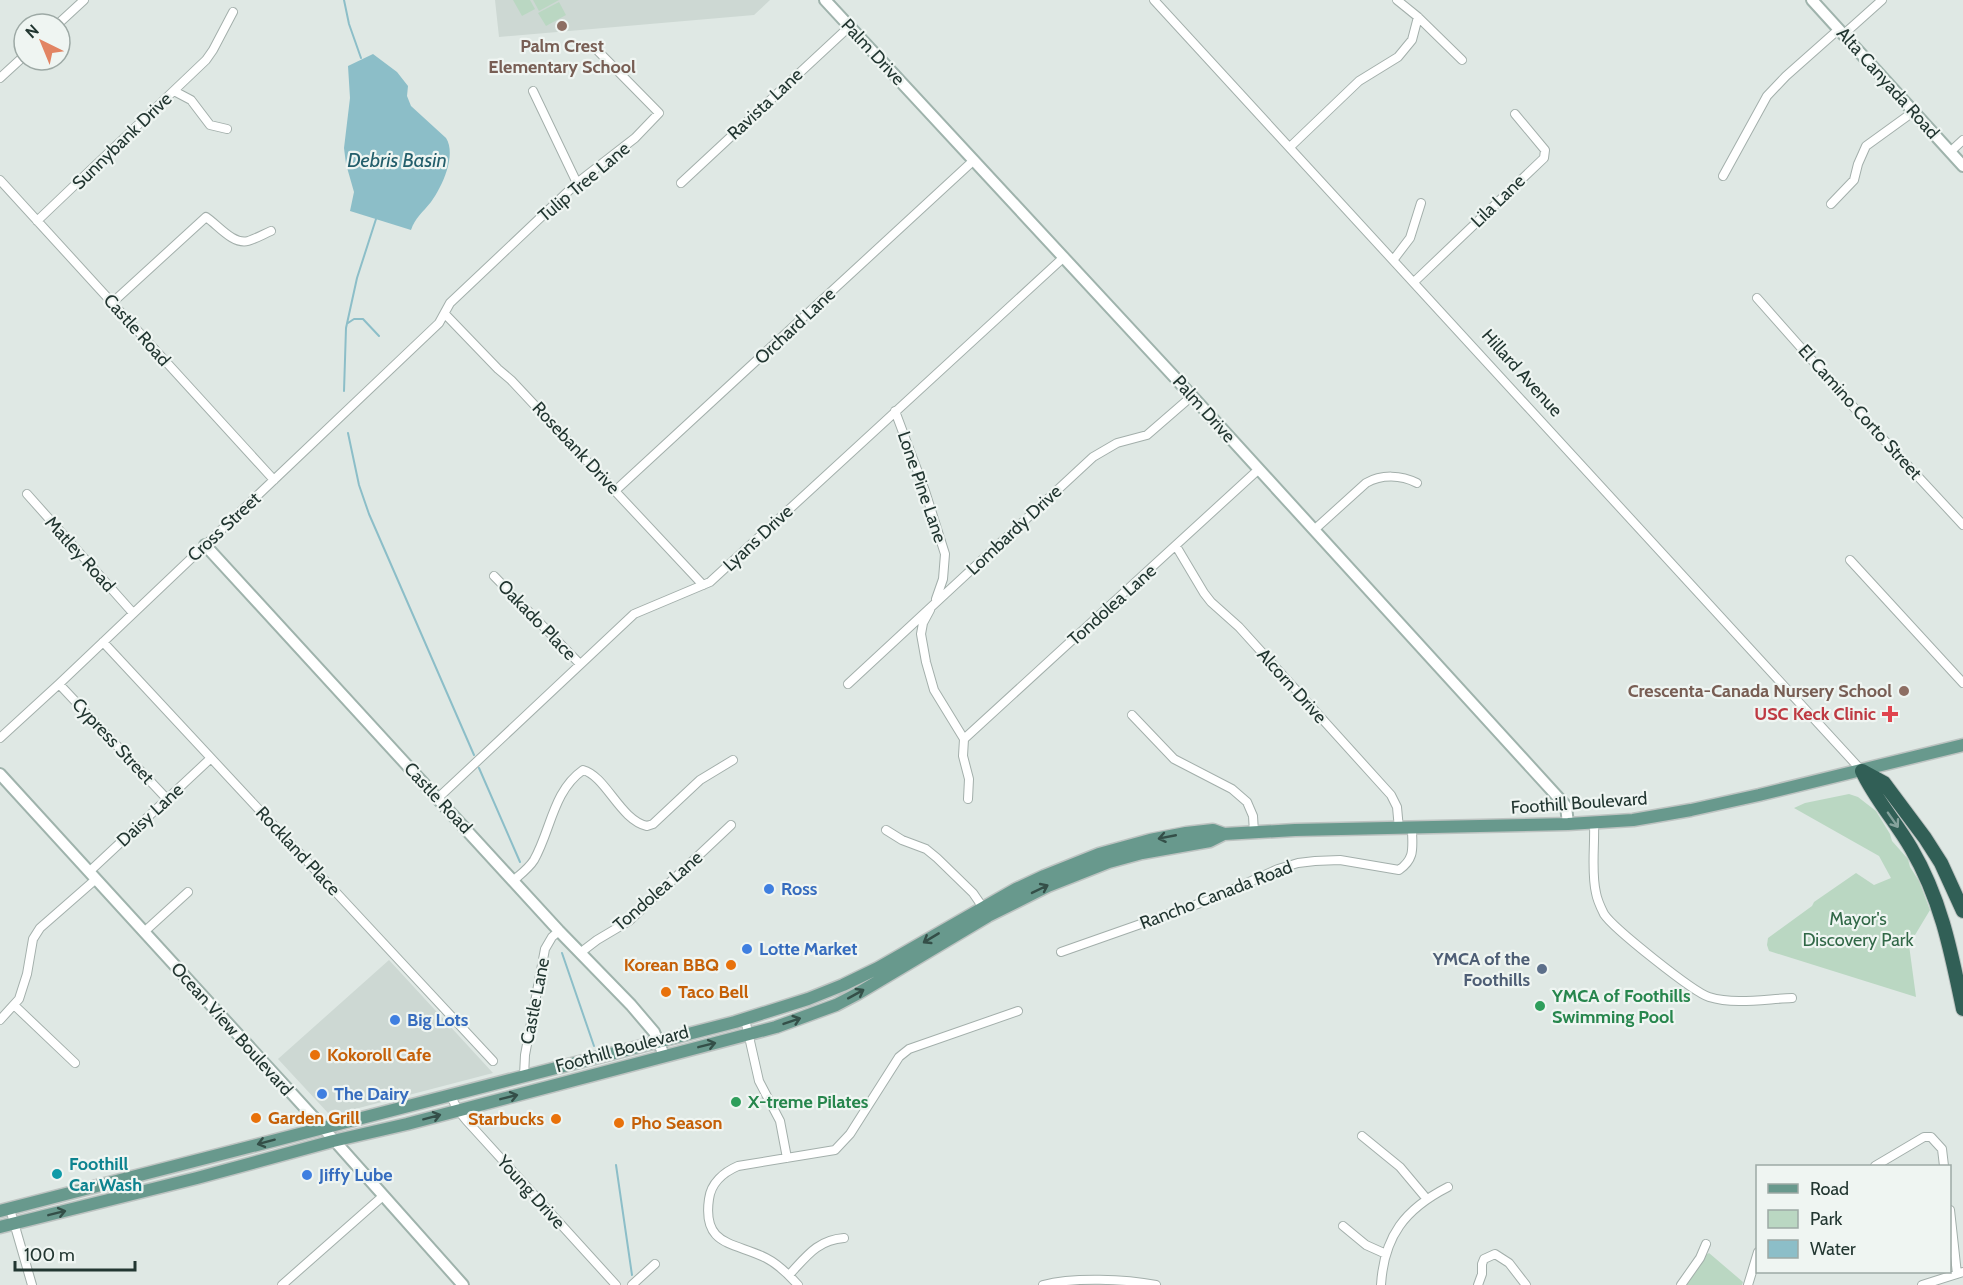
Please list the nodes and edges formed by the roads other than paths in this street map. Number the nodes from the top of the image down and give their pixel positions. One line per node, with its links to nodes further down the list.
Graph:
1 (84, 0): 7 (street)
2 (825, 0): 10 (street, Palm Drive)
3 (1154, 0): 22 (street, Hillard Avenue)
4 (1397, 0): 9 (street)
5 (1812, 0): 11 (street, Alta Canyada Road)
6 (1882, 0): 11 (street)
7 (71, 12)
8 (233, 12): 16 (street, Sunnybank Drive)
9 (1418, 17): 13 (street); 22 (street)
10 (850, 26): 24 (street, Palm Drive); 29 (street, Ravista Lane)
11 (1841, 32): 18 (street, Alta Canyada Road); 26 (street)
12 (595, 48): 28 (street, Tulip Tree Lane)
13 (1462, 60)
14 (12, 67): 15 (street)
15 (0, 78)
16 (174, 91): 20 (street); 32 (street, Sunnybank Drive)
17 (532, 91): 28 (street)
18 (1913, 112): 23 (street, Alta Canyada Road); 31 (street)
19 (1515, 114): 36 (street, Lila Lane)
20 (227, 129)
21 (1963, 140): 23 (street)
22 (1290, 147): 35 (street, Hillard Avenue)
23 (1950, 152): 25 (street, Alta Canyada Road)
24 (974, 160): 34 (street, Palm Drive); 45 (street, Orchard Lane)
25 (1963, 166)
26 (1723, 176)
27 (0, 180): 32 (street, Castle Road)
28 (577, 183): 39 (street, Tulip Tree Lane)
29 (681, 183)
30 (1421, 203): 35 (street)
31 (1831, 204)
32 (37, 221): 38 (street, Castle Road)
33 (271, 231): 38 (street)
34 (1064, 257): 40 (street, Palm Drive); 41 (street, Lyans Drive)
35 (1394, 260): 36 (street, Hillard Avenue)
36 (1414, 282): 67 (street, Hillard Avenue)
37 (1757, 298): 47 (street, El Camino Corto Street)
38 (113, 302): 43 (street, Castle Road)
39 (445, 314): 43 (street, Cross Street); 45 (street, Rosebank Drive)
40 (1192, 396): 42 (street, Palm Drive); 54 (street, Lombardy Drive)
41 (895, 411): 53 (street, Lyans Drive); 54 (street, Lone Pine Lane)
42 (1259, 469): 48 (street, Palm Drive); 50 (street, Tondolea Lane)
43 (274, 480): 49 (street, Cross Street)
44 (1417, 483): 48 (street)
45 (616, 490): 53 (street, Rosebank Drive)
46 (27, 494): 55 (street, Matley Road)
47 (1963, 525)
48 (1314, 530): 74 (street, Palm Drive)
49 (205, 545): 55 (street, Cross Street); 69 (street, Castle Road)
50 (1176, 546): 63 (street, Tondolea Lane); 76 (street, Alcorn Drive)
51 (1850, 560): 58 (street)
52 (494, 576): 57 (street, Oakado Place)
53 (703, 585): 57 (street, Lyans Drive)
54 (935, 603): 60 (street, Lombardy Drive); 63 (street, Lone Pine Lane)
55 (133, 613): 56 (street, Cross Street)
56 (103, 642): 59 (street, Cross Street); 65 (street, Rockland Place)
57 (580, 664): 69 (street, Lyans Drive)
58 (1963, 683)
59 (59, 684): 62 (street, Cross Street); 70 (street, Cypress Street)
60 (848, 684)
61 (1132, 716): 78 (street)
62 (0, 738)
63 (964, 739): 71 (street, Lone Pine Lane)
64 (1963, 745): 67 (main road, Foothill Boulevard)
65 (211, 758): 70 (street, Daisy Lane); 98 (street, Rockland Place)
66 (732, 760): 80 (street)
67 (1862, 771): 72 (main road, Foothill Boulevard); 82 (highway, Hillard Avenue); 91 (highway, Hillard Avenue, one-way to 91)
68 (0, 774): 79 (street, Ocean View Boulevard)
69 (438, 798): 80 (street, Castle Road)
70 (167, 800): 79 (street, Daisy Lane)
71 (968, 800)
72 (1594, 824): 74 (main road, Foothill Boulevard); 89 (street)
73 (732, 825): 86 (street, Tondolea Lane)
74 (1568, 825): 75 (main road, Foothill Boulevard)
75 (1412, 828): 76 (main road, Foothill Boulevard); 87 (street, Rancho Canada Road)
76 (1399, 829): 78 (main road, Foothill Boulevard)
77 (886, 830): 83 (street)
78 (1254, 832): 83 (main road, Foothill Boulevard)
79 (93, 875): 85 (street, Ocean View Boulevard); 90 (street, Daisy Lane)
80 (514, 880): 84 (street, Castle Road)
81 (188, 892): 85 (street)
82 (1963, 911)
83 (986, 912): 88 (main road, Foothill Boulevard)
84 (560, 931): 86 (street, Castle Road); 100 (street, Castle Lane)
85 (144, 932): 103 (street, Ocean View Boulevard)
86 (580, 952): 96 (street, Castle Road)
87 (1061, 952)
88 (911, 956): 94 (main road, Foothill Boulevard); 95 (main road, Foothill Boulevard, one-way to 88)
89 (1792, 998)
90 (14, 1005): 93 (street, Daisy Lane); 99 (street)
91 (1963, 1009)
92 (1018, 1011): 106 (street)
93 (0, 1019)
94 (745, 1019): 95 (street); 96 (main road, Foothill Boulevard)
95 (749, 1034): 97 (main road, Foothill Boulevard, one-way to 95); 106 (street)
96 (659, 1041): 97 (street, Castle Road); 100 (main road, Foothill Boulevard)
97 (664, 1055): 102 (main road, Foothill Boulevard, one-way to 97)
98 (492, 1061)
99 (75, 1063)
100 (524, 1076): 101 (main road, Foothill Boulevard)
101 (450, 1095): 102 (street, Young Drive); 103 (main road, Foothill Boulevard)
102 (458, 1110): 105 (main road, Foothill Boulevard, one-way to 102); 127 (street, Young Drive)
103 (323, 1128): 105 (street, Ocean View Boulevard); 112 (main road, Foothill Boulevard, one-way to 112)
104 (1362, 1136): 111 (street)
105 (333, 1141): 110 (street, Ocean View Boulevard); 114 (main road, Foothill Boulevard, one-way to 105)
106 (787, 1158): 123 (street)
107 (1878, 1165): 108 (street)
108 (1944, 1165)
109 (1448, 1187): 111 (street)
110 (383, 1196): 125 (street); 126 (street, Ocean View Boulevard)
111 (1426, 1198): 119 (street)
112 (5, 1210): 114 (street)
113 (1951, 1216): 122 (street)
114 (14, 1224): 116 (main road, Foothill Boulevard); 124 (street)
115 (1343, 1226): 119 (street)
116 (0, 1227)
117 (844, 1238): 123 (street)
118 (1706, 1244): 135 (street)
119 (1386, 1254): 132 (street)
120 (1756, 1259): 136 (street)
121 (656, 1264): 128 (street)
122 (1960, 1273): 137 (street)
123 (789, 1275): 129 (street)
124 (32, 1285)
125 (282, 1285)
126 (463, 1285)
127 (616, 1285)
128 (632, 1285)
129 (798, 1285)
130 (1043, 1285): 131 (street)
131 (1156, 1285)
132 (1381, 1285)
133 (1478, 1285): 134 (street)
134 (1526, 1285)
135 (1681, 1285)
136 (1748, 1285)
137 (1922, 1285)

